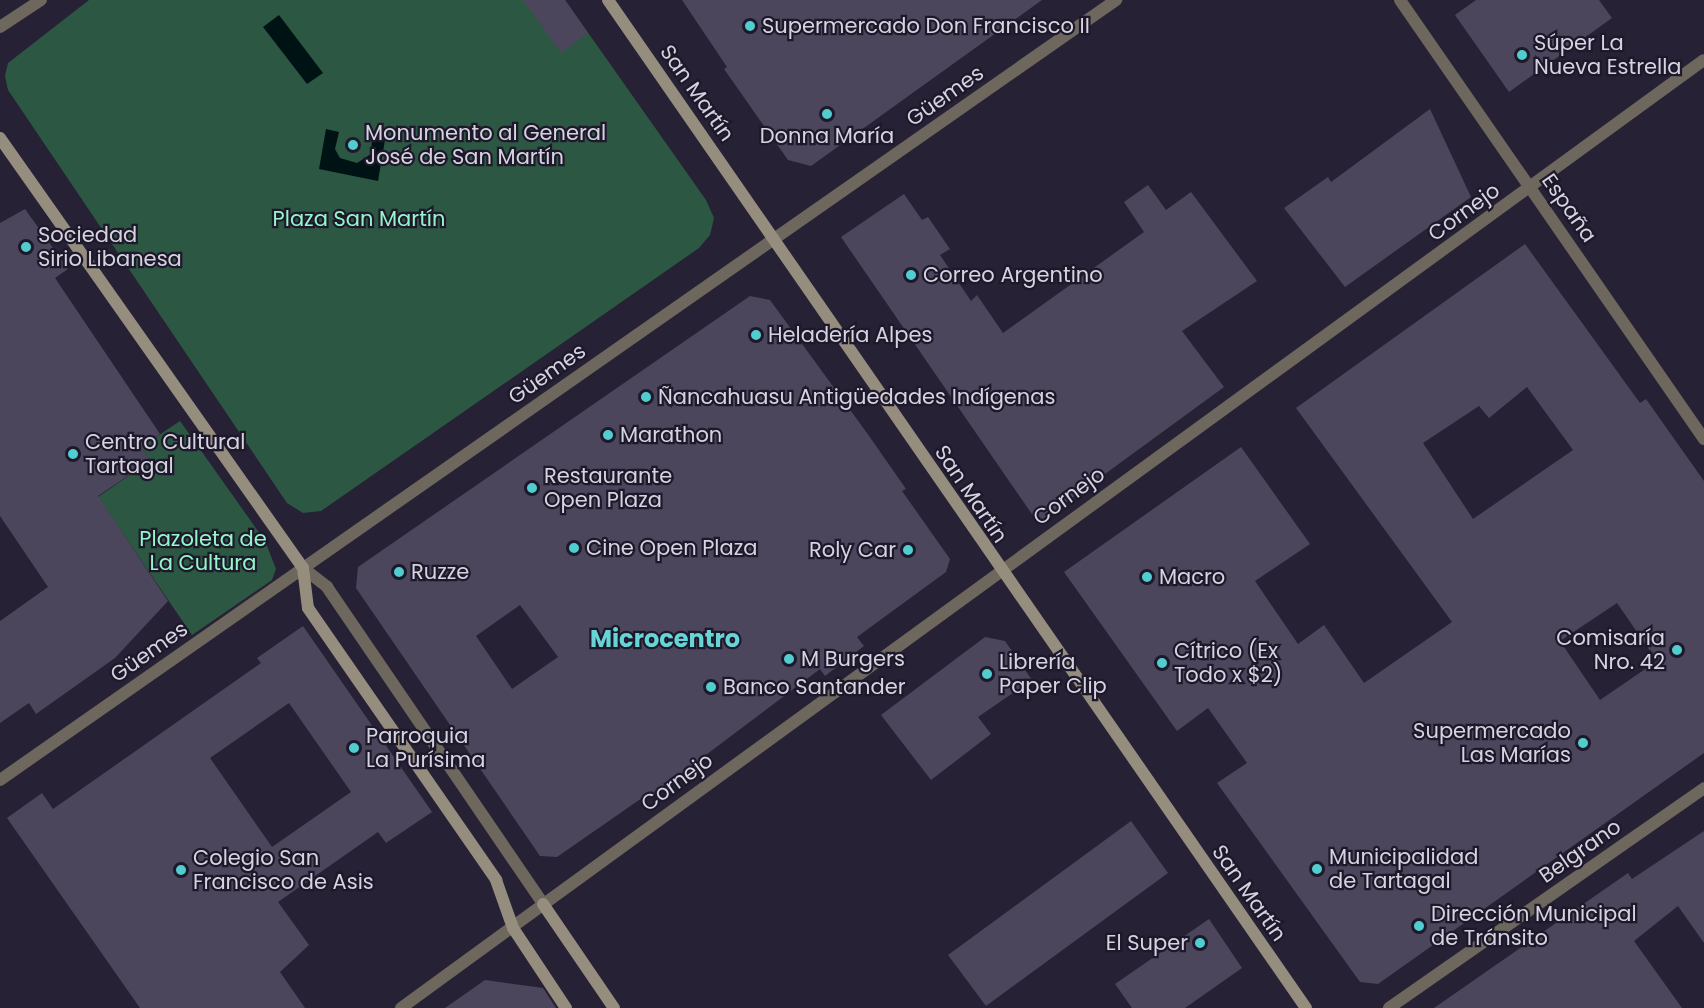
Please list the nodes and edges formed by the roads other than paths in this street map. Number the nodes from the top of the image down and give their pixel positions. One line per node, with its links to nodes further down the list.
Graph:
1 (41, 0): 5 (street)
2 (608, 0): 9 (street, San Martín)
3 (1116, 0): 9 (street, Güemes)
4 (1400, 0): 8 (street, España)
5 (0, 27)
6 (1704, 60): 8 (street, Cornejo)
7 (0, 138): 11 (street)
8 (1532, 187): 10 (street, España); 12 (street, Cornejo)
9 (775, 238): 11 (street, Güemes); 12 (street, San Martín)
10 (1704, 438)
11 (303, 568): 13 (street, Güemes); 15 (street); 16 (street)
12 (999, 570): 15 (street, Cornejo); 20 (street, San Martín)
13 (0, 780)
14 (1704, 788): 21 (street, Belgrano)
15 (543, 904): 16 (street, Cornejo); 19 (street)
16 (513, 928): 17 (street, Cornejo); 18 (street)
17 (401, 1008)
18 (566, 1008)
19 (614, 1008)
20 (1306, 1008)
21 (1389, 1008)

